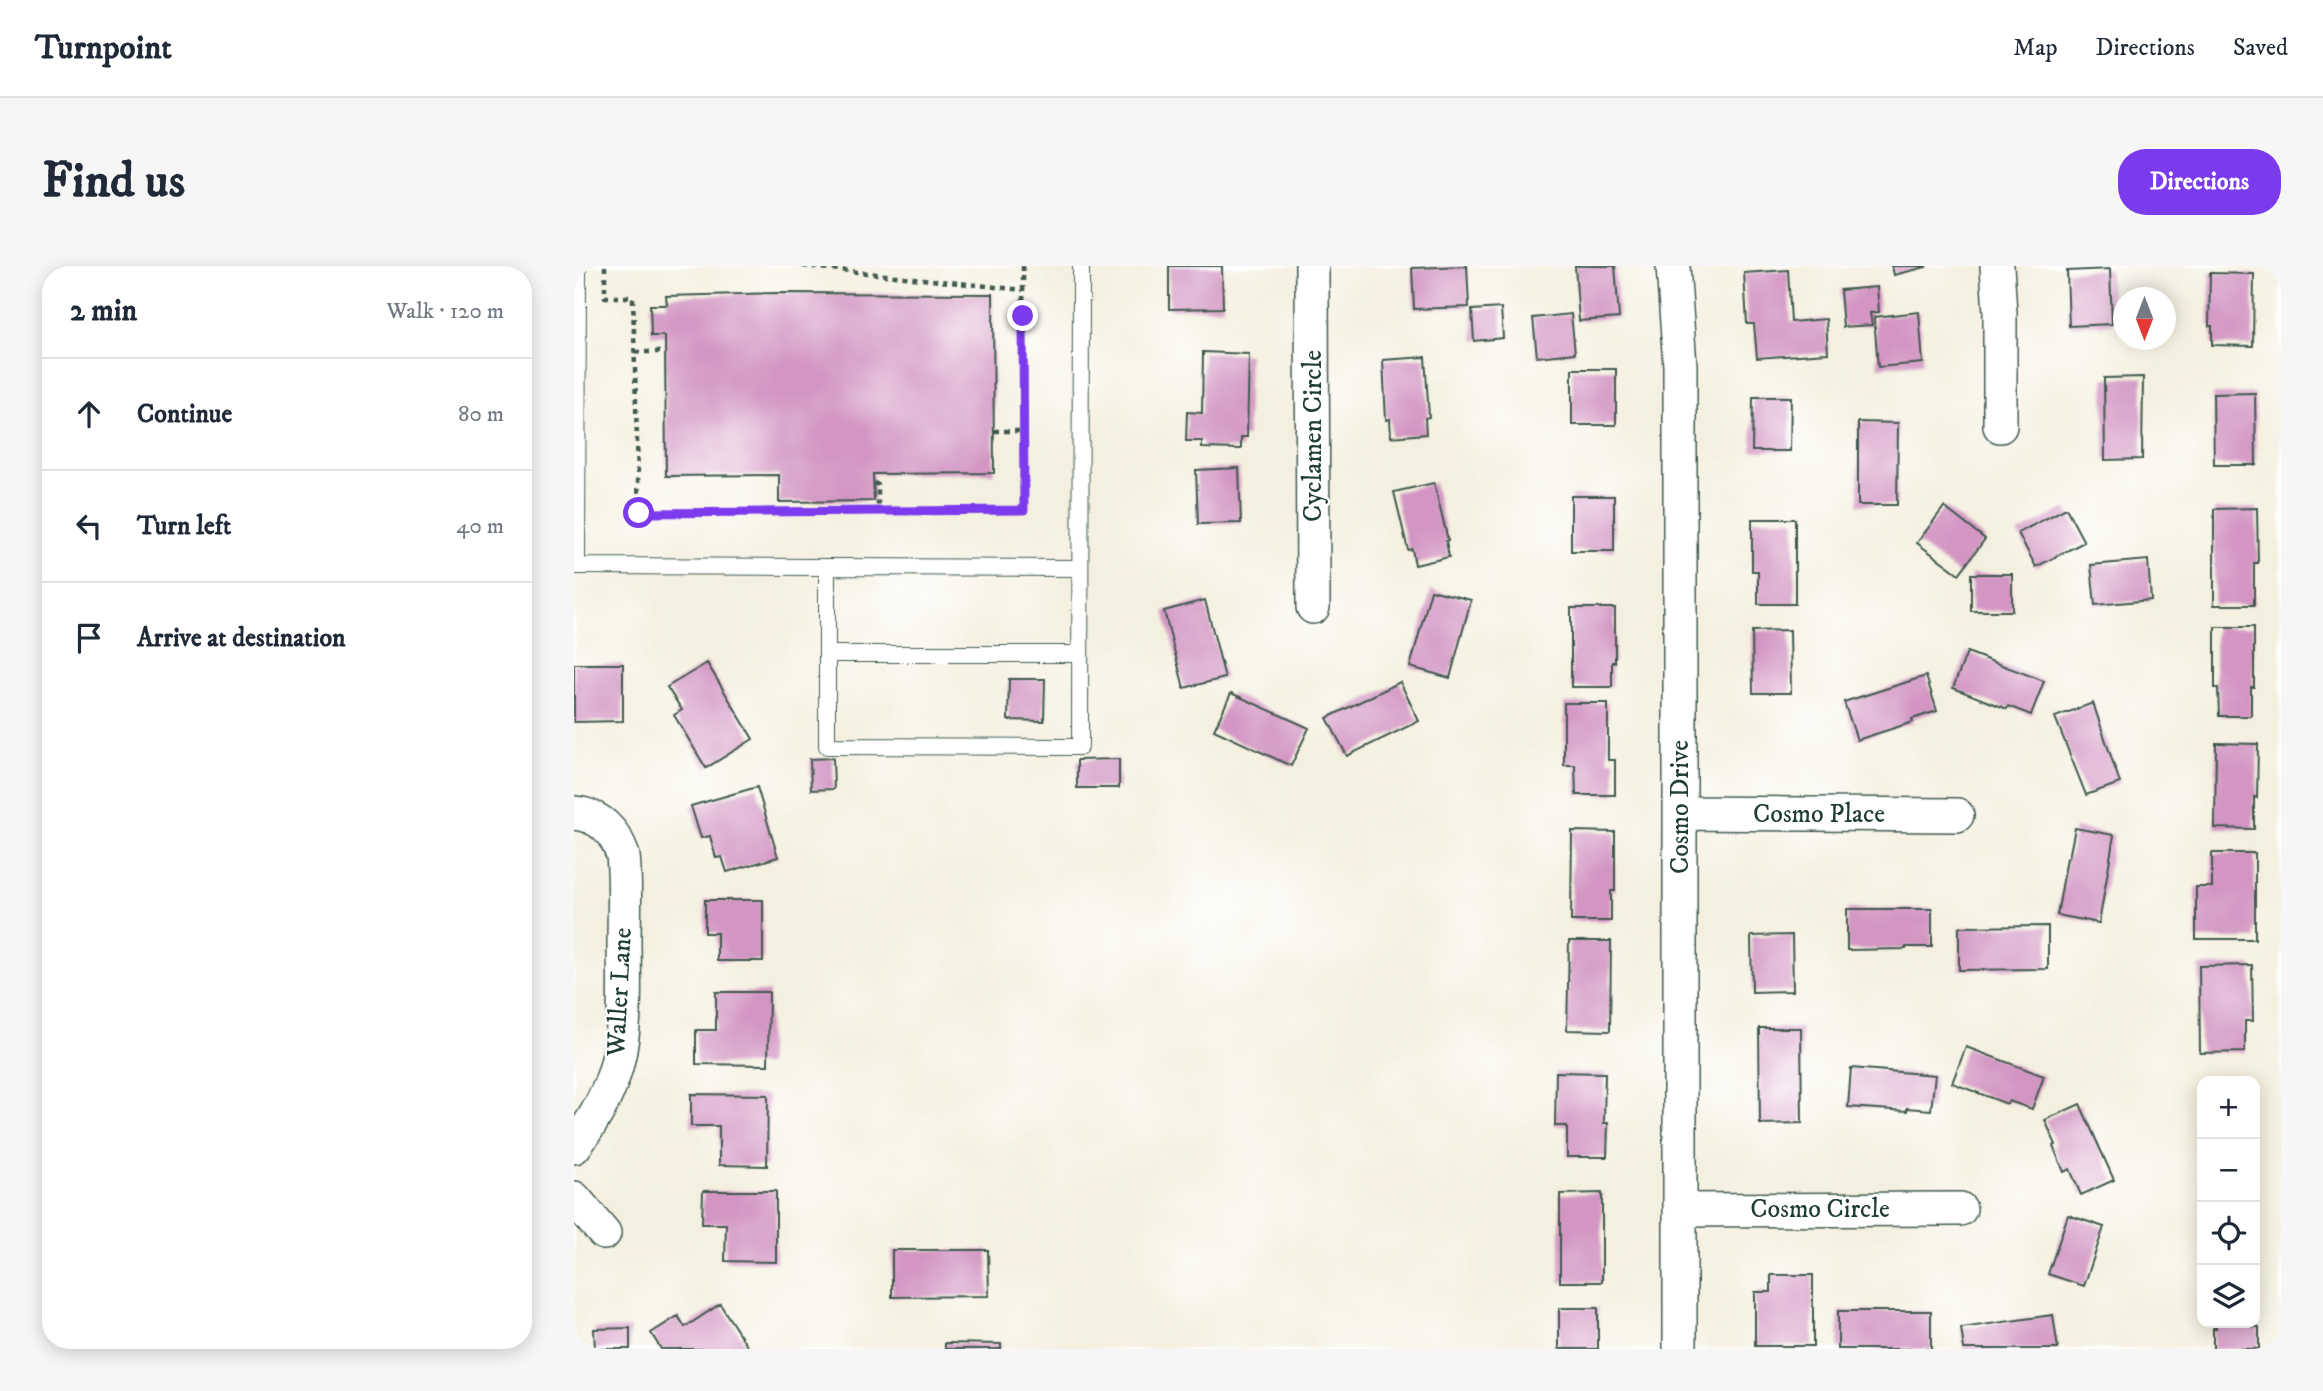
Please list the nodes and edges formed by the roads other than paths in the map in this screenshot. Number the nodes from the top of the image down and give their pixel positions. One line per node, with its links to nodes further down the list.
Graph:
1 (578, 266): 7 (lane)
2 (1081, 266): 8 (lane)
3 (1312, 266): 9 (street, Cyclamen Circle)
4 (1673, 266): 13 (street, Cosmo Drive)
5 (1997, 266): 6 (street)
6 (2000, 426)
7 (827, 567): 8 (lane); 10 (lane)
8 (1079, 568): 11 (lane)
9 (1313, 607)
10 (827, 654): 11 (lane); 11 (lane)
11 (1080, 654)
12 (574, 813): 15 (street, Waller Lane)
13 (1680, 813): 14 (street, Cosmo Place); 18 (street, Cosmo Drive)
14 (1957, 815)
15 (574, 1147)
16 (574, 1198): 19 (street)
17 (1960, 1209): 18 (street, Cosmo Circle)
18 (1680, 1210): 20 (street, Cosmo Drive)
19 (604, 1233)
20 (1680, 1349)

